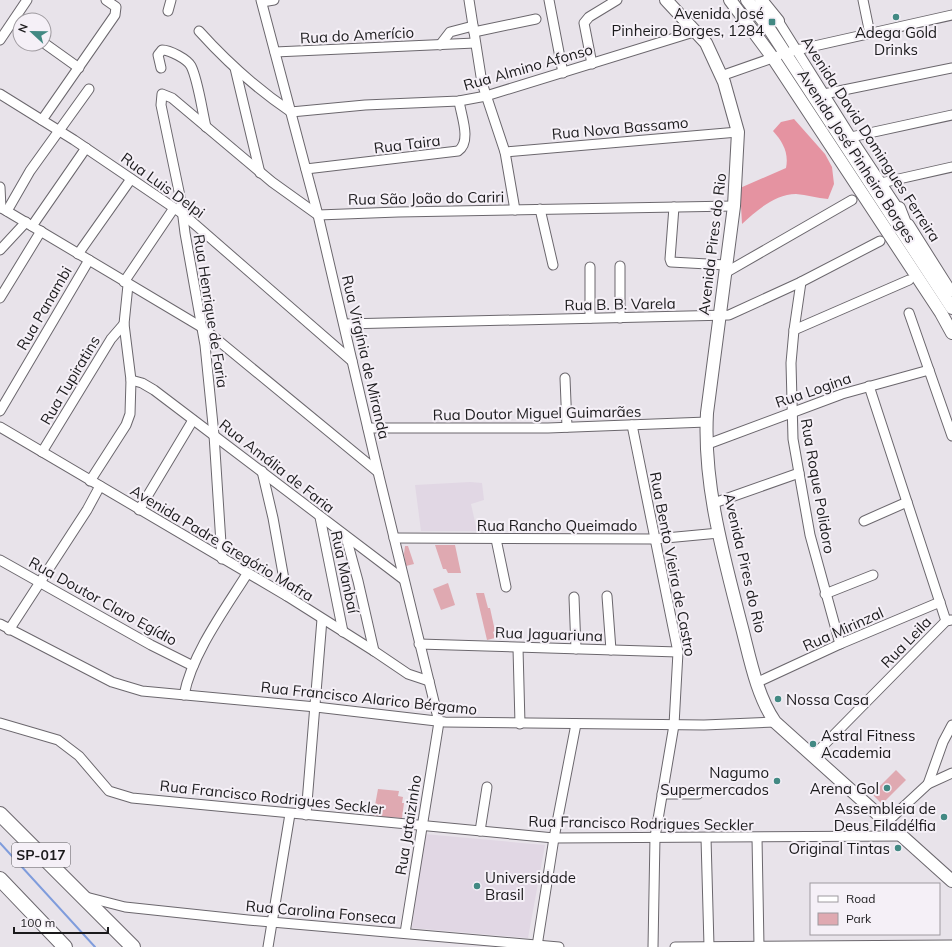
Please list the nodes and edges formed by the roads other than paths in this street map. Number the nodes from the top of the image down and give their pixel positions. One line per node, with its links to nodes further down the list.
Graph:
1 (27, 0): 17 (street)
2 (106, 0): 34 (street)
3 (171, 0): 16 (street)
4 (274, 0): 15 (street)
5 (470, 0): 22 (street)
6 (549, 0): 38 (street)
7 (618, 0): 33 (street)
8 (666, 0): 24 (main road, Avenida Pires do Rio)
9 (720, 0): 32 (main road)
10 (730, 0): 32 (main road)
11 (747, 0): 30 (main road, Avenida José Pinheiro Borges)
12 (761, 0): 20 (main road)
13 (768, 0): 20 (street, Avenida David Domingues Ferreira)
14 (863, 0): 25 (street)
15 (261, 1): 31 (street, Rua Virgínia de Miranda)
16 (168, 11)
17 (21, 12)
18 (952, 15): 25 (street)
19 (536, 19): 22 (street)
20 (778, 22): 30 (street, Avenida David Domingues Ferreira)
21 (12, 27): 26 (street)
22 (474, 29): 27 (street); 28 (street)
23 (199, 31): 36 (street)
24 (697, 31): 33 (street, Rua Almino Afonso); 39 (main road, Avenida Pires do Rio)
25 (870, 34): 30 (street)
26 (0, 40)
27 (475, 43): 28 (street, Rua do Amerício); 43 (street)
28 (440, 44): 31 (street, Rua do Amerício)
29 (52, 49): 34 (street)
30 (791, 51): 32 (street); 42 (street, Avenida David Domingues Ferreira); 74 (main road, Avenida José Pinheiro Borges)
31 (275, 52): 45 (street, Rua Virgínia de Miranda)
32 (769, 59): 39 (street); 83 (main road, Avenida José Pinheiro Borges)
33 (592, 64): 38 (street, Rua Almino Afonso)
34 (79, 68): 47 (street)
35 (161, 68): 48 (street)
36 (235, 68): 45 (street); 56 (street)
37 (952, 68): 42 (street)
38 (563, 73): 43 (street, Rua Almino Afonso)
39 (721, 76): 50 (main road, Avenida Pires do Rio)
40 (89, 89): 49 (street)
41 (0, 94): 47 (street, Rua Luis Delpi)
42 (824, 94): 51 (street, Avenida David Domingues Ferreira)
43 (486, 96): 44 (street, Rua Almino Afonso); 53 (street)
44 (459, 101): 45 (street, Rua Almino Afonso); 55 (street, Rua Taira)
45 (291, 112): 55 (street, Rua Virgínia de Miranda)
46 (952, 115): 51 (street)
47 (42, 120): 49 (street, Rua Luis Delpi)
48 (206, 127): 56 (street); 68 (street, Rua Henrique de Faria)
49 (59, 131): 52 (street, Rua Luis Delpi); 65 (street)
50 (738, 132): 53 (street, Rua Nova Bassamo); 61 (main road, Avenida Pires do Rio)
51 (851, 137): 58 (street, Avenida David Domingues Ferreira)
52 (86, 148): 57 (street, Rua Luis Delpi); 70 (street)
53 (505, 152): 67 (street)
54 (952, 167): 58 (street)
55 (306, 170): 69 (street, Rua Virgínia de Miranda)
56 (260, 172): 69 (street)
57 (131, 179): 63 (street, Rua Luis Delpi); 75 (street)
58 (881, 183): 64 (street, Avenida David Domingues Ferreira)
59 (0, 187): 65 (street)
60 (852, 200): 80 (street)
61 (734, 206): 62 (street, Rua São João do Cariri); 80 (main road, Avenida Pires do Rio)
62 (674, 207): 66 (street, Rua São João do Cariri); 80 (street)
63 (174, 208): 68 (street, Rua Luis Delpi); 85 (street)
64 (899, 208): 74 (main road); 83 (street, Avenida David Domingues Ferreira)
65 (3, 209): 70 (street)
66 (540, 209): 67 (street, Rua São João do Cariri); 77 (street)
67 (516, 210): 69 (street, Rua São João do Cariri)
68 (183, 214): 95 (street, Rua Henrique de Faria); 98 (street, Rua Luis Delpi)
69 (318, 215): 94 (street, Rua Virgínia de Miranda)
70 (29, 224): 71 (street); 73 (street)
71 (41, 231): 75 (street); 87 (street)
72 (880, 241): 84 (street, Rua B. B. Varela)
73 (0, 250)
74 (915, 252): 83 (main road, Avenida José Pinheiro Borges)
75 (78, 254): 76 (street)
76 (89, 260): 85 (street); 103 (street, Rua Panambi)
77 (553, 265)
78 (620, 266): 92 (street)
79 (590, 267): 91 (street)
80 (726, 269): 90 (main road, Avenida Pires do Rio)
81 (952, 274): 83 (street)
82 (909, 280): 96 (street)
83 (933, 280): 86 (street, Avenida David Domingues Ferreira); 88 (main road, Avenida José Pinheiro Borges); 97 (main road, Avenida José Pinheiro Borges)
84 (801, 282): 90 (street, Rua B. B. Varela); 96 (street, Rua Roque Polidoro)
85 (126, 283): 93 (street); 95 (street)
86 (952, 292)
87 (0, 298)
88 (952, 308)
89 (909, 313): 99 (street)
90 (719, 316): 92 (street, Rua B. B. Varela); 106 (main road, Avenida Pires do Rio)
91 (590, 318): 92 (street, Rua B. B. Varela); 94 (street, Rua B. B. Varela)
92 (620, 318)
93 (124, 324): 101 (street); 114 (street, Rua Tupiratins)
94 (344, 324): 98 (street, Rua Virgínia de Miranda)
95 (203, 328): 111 (street, Rua Henrique de Faria); 116 (street)
96 (794, 330): 104 (street, Rua Roque Polidoro)
97 (952, 332)
98 (352, 361): 110 (street, Rua Virgínia de Miranda)
99 (929, 370): 102 (street, Rua Logina); 112 (street)
100 (565, 378): 108 (street)
101 (131, 380): 105 (street, Rua Amália de Faria); 118 (street)
102 (869, 386): 104 (street, Rua Logina); 120 (street, Rua Leila)
103 (0, 412)
104 (791, 412): 113 (street, Rua Logina); 117 (street, Rua Roque Polidoro)
105 (193, 420): 111 (street, Rua Amália de Faria); 122 (street)
106 (707, 422): 107 (street, Rua Doutor Miguel Guimarães); 113 (main road, Avenida Pires do Rio)
107 (632, 425): 108 (street, Rua Doutor Miguel Guimarães); 129 (street, Rua Bento Vieira de Castro)
108 (567, 427): 110 (street, Rua Doutor Miguel Guimarães)
109 (0, 428): 114 (street, Avenida Padre Gregório Mafra)
110 (368, 428): 116 (street, Rua Virgínia de Miranda)
111 (214, 435): 115 (street, Rua Amália de Faria); 130 (street, Rua Henrique de Faria)
112 (952, 436)
113 (708, 444): 121 (main road, Avenida Pires do Rio)
114 (42, 452): 118 (street, Avenida Padre Gregório Mafra)
115 (262, 471): 123 (street, Rua Amália de Faria); 138 (street)
116 (378, 472): 127 (street, Rua Virgínia de Miranda)
117 (799, 472): 121 (street); 137 (street, Rua Roque Polidoro)
118 (90, 481): 119 (street, Avenida Padre Gregório Mafra)
119 (100, 486): 122 (street, Avenida Padre Gregório Mafra); 135 (street)
120 (907, 502): 124 (street); 141 (street, Rua Leila)
121 (714, 503): 125 (main road, Avenida Pires do Rio)
122 (139, 510): 130 (street, Avenida Padre Gregório Mafra)
123 (320, 517): 126 (street, Rua Amália de Faria); 146 (street, Rua Manbaí)
124 (864, 521)
125 (719, 533): 129 (street, Rua Rancho Queimado); 156 (main road, Avenida Pires do Rio)
126 (346, 537): 134 (street, Rua Amália de Faria); 152 (street)
127 (394, 538): 128 (street, Rua Rancho Queimado); 134 (street, Rua Virgínia de Miranda)
128 (496, 539): 129 (street, Rua Rancho Queimado); 136 (street)
129 (655, 539): 153 (street, Rua Bento Vieira de Castro)
130 (222, 559): 132 (street, Avenida Padre Gregório Mafra)
131 (0, 560): 135 (street, Rua Doutor Claro Egídio)
132 (247, 574): 138 (street, Avenida Padre Gregório Mafra); 154 (street)
133 (874, 575): 137 (street)
134 (403, 579): 147 (street, Rua Virgínia de Miranda)
135 (40, 582): 145 (street); 154 (street, Rua Doutor Claro Egídio)
136 (506, 587)
137 (825, 594): 148 (street, Rua Roque Polidoro)
138 (287, 596): 142 (street, Avenida Padre Gregório Mafra)
139 (607, 596): 151 (street)
140 (574, 597): 150 (street)
141 (940, 602): 143 (street, Rua Leila); 148 (street, Rua Mirinzal)
142 (322, 619): 146 (street, Avenida Padre Gregório Mafra); 158 (street)
143 (949, 620): 166 (street, Rua Leila)
144 (0, 624): 145 (street, Rua Francisco Alarico Bérgamo)
145 (9, 630): 157 (street, Rua Francisco Alarico Bérgamo)
146 (343, 632): 152 (street, Avenida Padre Gregório Mafra)
147 (419, 644): 149 (street, Rua Jaguariuna); 155 (street, Rua Virgínia de Miranda)
148 (840, 644): 156 (street, Rua Mirinzal)
149 (518, 648): 150 (street, Rua Jaguariuna); 162 (street)
150 (576, 649): 151 (street, Rua Jaguariuna)
151 (611, 650): 153 (street, Rua Jaguariuna)
152 (374, 651): 155 (street, Avenida Padre Gregório Mafra)
153 (678, 652): 164 (street, Rua Bento Vieira de Castro)
154 (193, 666): 157 (street)
155 (429, 681): 159 (street, Rua Virgínia de Miranda)
156 (758, 682): 160 (main road, Avenida Pires do Rio)
157 (184, 695): 158 (street, Rua Francisco Alarico Bérgamo)
158 (316, 707): 159 (street, Rua Francisco Alarico Bérgamo); 174 (street)
159 (439, 722): 162 (street, Rua Francisco Alarico Bérgamo); 176 (street, Rua Jataizinho)
160 (775, 722): 164 (street, Rua Francisco Alarico Bérgamo); 166 (main road, Avenida Pires do Rio)
161 (0, 723): 173 (street, Rua Francisco Rodrigues Seckler)
162 (520, 724): 163 (street, Rua Francisco Alarico Bérgamo)
163 (576, 724): 164 (street, Rua Francisco Alarico Bérgamo); 180 (street)
164 (674, 725): 170 (street, Rua Bento Vieira de Castro)
165 (952, 725): 168 (street)
166 (813, 756): 175 (main road, Avenida Pires do Rio)
167 (952, 773): 168 (street)
168 (928, 784): 175 (street)
169 (487, 787): 177 (street)
170 (662, 794): 171 (street); 179 (street, Rua Bento Vieira de Castro)
171 (698, 794)
172 (0, 814): 185 (highway, SP-017)
173 (290, 814): 174 (street, Rua Francisco Rodrigues Seckler); 186 (street)
174 (306, 815): 176 (street, Rua Francisco Rodrigues Seckler)
175 (887, 822): 178 (main road, Avenida Pires do Rio)
176 (422, 826): 177 (street, Rua Francisco Rodrigues Seckler); 187 (street, Rua Jataizinho)
177 (480, 831): 180 (street, Rua Francisco Rodrigues Seckler)
178 (902, 836): 182 (street, Rua Francisco Rodrigues Seckler); 184 (main road, Avenida Pires do Rio)
179 (654, 837): 180 (street, Rua Francisco Rodrigues Seckler); 181 (street, Rua Francisco Rodrigues Seckler); 197 (street, Rua Bento Vieira de Castro)
180 (554, 838): 190 (street)
181 (706, 838): 182 (street, Rua Francisco Rodrigues Seckler); 191 (street)
182 (758, 838): 192 (street)
183 (0, 879): 193 (highway, SP-017)
184 (952, 881)
185 (81, 896): 186 (street, Rua Carolina Fonseca); 194 (highway, SP-017)
186 (271, 922): 187 (street, Rua Carolina Fonseca); 195 (street)
187 (405, 933): 188 (street, Rua Carolina Fonseca)
188 (507, 945): 190 (street, Rua Carolina Fonseca)
189 (952, 945): 192 (street)
190 (537, 946): 196 (street, Rua Carolina Fonseca)
191 (709, 946): 192 (street); 198 (street)
192 (759, 946)
193 (65, 947)
194 (133, 947)
195 (268, 947)
196 (559, 947)
197 (653, 947)
198 (675, 947)

